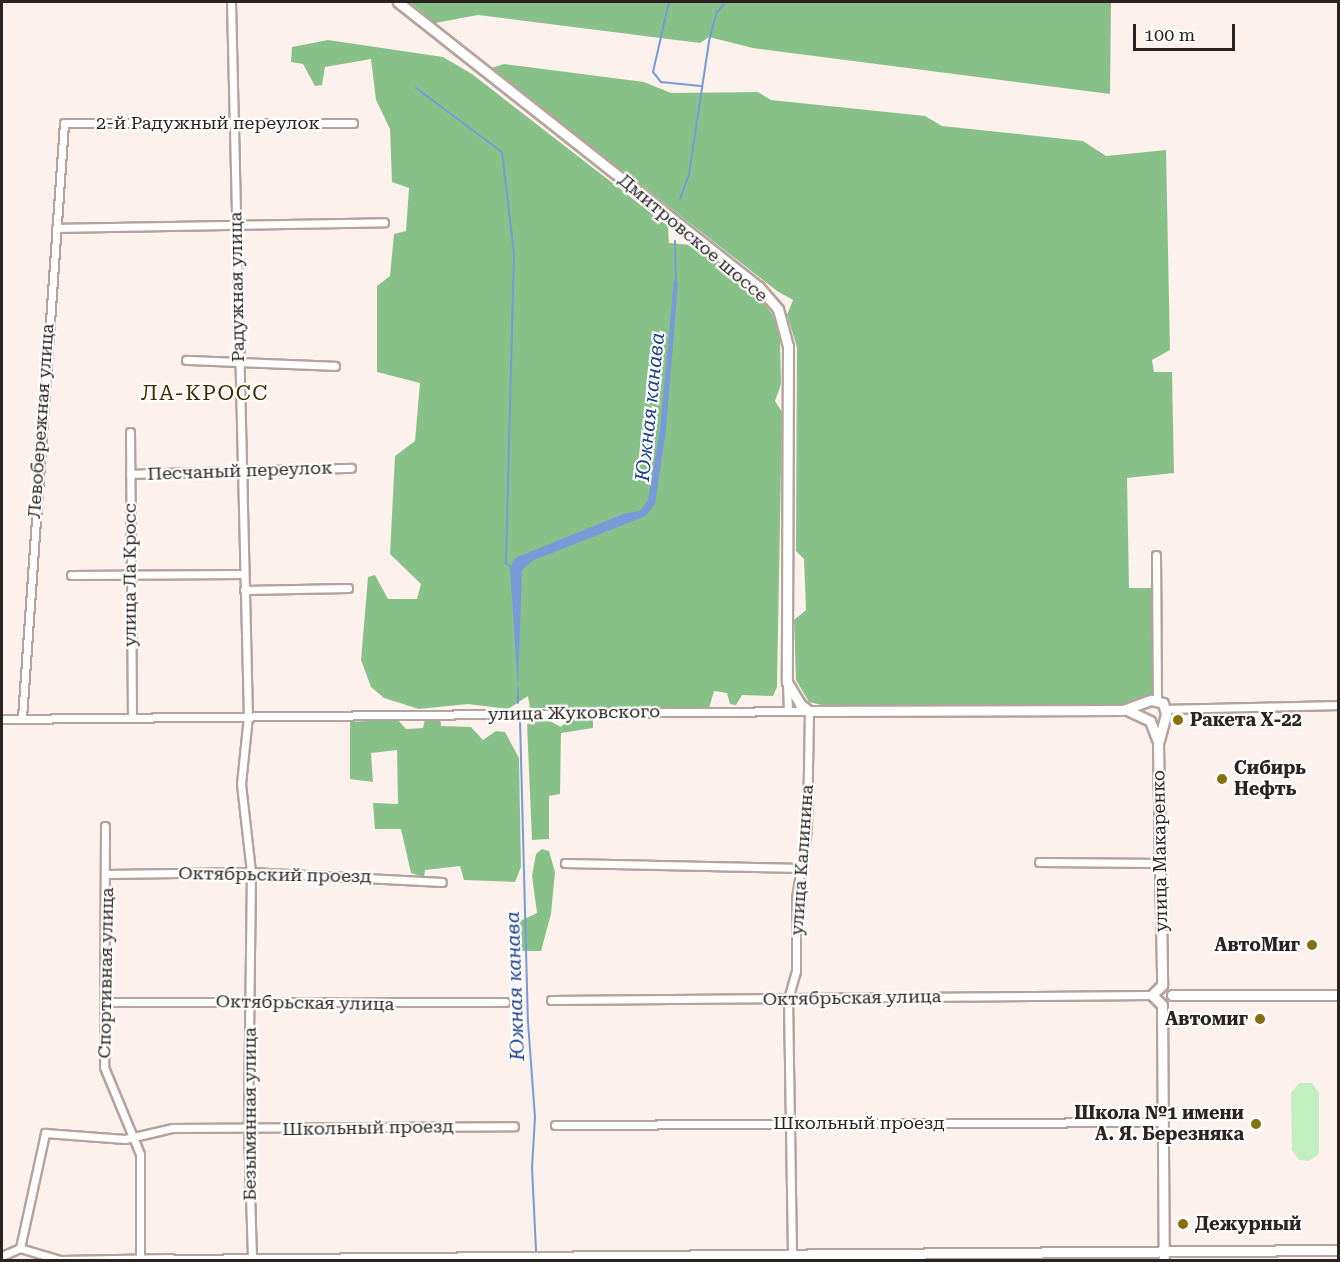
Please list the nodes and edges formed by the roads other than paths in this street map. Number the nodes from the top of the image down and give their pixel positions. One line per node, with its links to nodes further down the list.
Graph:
1 (231, 2): 3 (street, Радужная улица)
2 (398, 2): 22 (street, Дмитровское шоссе)
3 (232, 122): 4 (street, 2-й Радужный переулок); 5 (street, 2-й Радужный переулок); 7 (street, Радужная улица)
4 (64, 123): 8 (street, Левобережная улица)
5 (352, 123)
6 (384, 222): 7 (street)
7 (236, 225): 8 (street); 10 (street, Радужная улица)
8 (56, 228): 33 (street, Левобережная улица)
9 (186, 360): 10 (street)
10 (238, 361): 11 (street); 14 (street, Радужная улица)
11 (335, 366)
12 (130, 432): 15 (street, улица Ла Кросс)
13 (351, 468): 14 (street, Песчаный переулок)
14 (240, 471): 15 (street, Песчаный переулок); 17 (street, Радужная улица)
15 (130, 474): 19 (street, улица Ла Кросс)
16 (1155, 555): 23 (street)
17 (243, 574): 19 (street); 21 (street, Радужная улица)
18 (71, 575): 19 (street)
19 (129, 575): 31 (street, улица Ла Кросс)
20 (348, 588): 21 (street)
21 (244, 590): 30 (street, Радужная улица)
22 (788, 682): 27 (street); 28 (street)
23 (1157, 699): 24 (street, улица Жуковского); 29 (street)
24 (1145, 704): 26 (street, улица Жуковского); 34 (street)
25 (1338, 705): 29 (street)
26 (1123, 710): 28 (street, улица Жуковского); 34 (street)
27 (788, 711): 28 (street, улица Жуковского); 30 (street, улица Жуковского)
28 (809, 711): 40 (street, улица Калинина)
29 (1165, 713): 34 (street); 35 (street, улица Макаренко)
30 (248, 716): 31 (street, улица Жуковского); 41 (street, Безымянная улица)
31 (132, 717): 33 (street, улица Жуковского)
32 (2, 718): 33 (street, улица Жуковского)
33 (22, 718)
34 (1148, 719): 35 (street)
35 (1158, 744): 39 (street, улица Макаренко)
36 (105, 826): 42 (street, Спортивная улица)
37 (1040, 862): 39 (street)
38 (565, 863): 40 (street)
39 (1161, 863): 44 (street, улица Макаренко)
40 (802, 868): 48 (street, улица Калинина)
41 (251, 872): 42 (street, Октябрьский проезд); 43 (street, Октябрьский проезд); 50 (street, Безымянная улица)
42 (107, 874): 51 (street, Спортивная улица)
43 (442, 882)
44 (1162, 985): 45 (street); 46 (street)
45 (1152, 995): 48 (street, Октябрьская улица); 53 (street)
46 (1172, 995): 47 (street); 53 (street)
47 (1338, 995)
48 (788, 999): 49 (street, Октябрьская улица); 55 (street, улица Калинина)
49 (551, 1000)
50 (249, 1001): 51 (street, Октябрьская улица); 52 (street, Октябрьская улица); 58 (street, Безымянная улица)
51 (105, 1002): 59 (street, Спортивная улица)
52 (505, 1002)
53 (1161, 1005): 54 (street)
54 (1163, 1122): 55 (street, Школьный проезд); 62 (street)
55 (790, 1124): 56 (street, Школьный проезд); 65 (street, улица Калинина)
56 (555, 1125)
57 (514, 1126): 58 (street, Школьный проезд)
58 (248, 1130): 59 (street, Школьный проезд); 68 (street, Безымянная улица)
59 (135, 1139): 60 (street, Школьный проезд); 64 (street, Спортивная улица)
60 (20, 1248): 63 (street); 64 (street)
61 (1338, 1250): 62 (street)
62 (1164, 1255): 65 (street)
63 (2, 1256)
64 (140, 1257): 67 (street)
65 (792, 1257): 66 (street)
66 (528, 1258): 68 (street)
67 (168, 1259): 68 (street)
68 (252, 1259)

